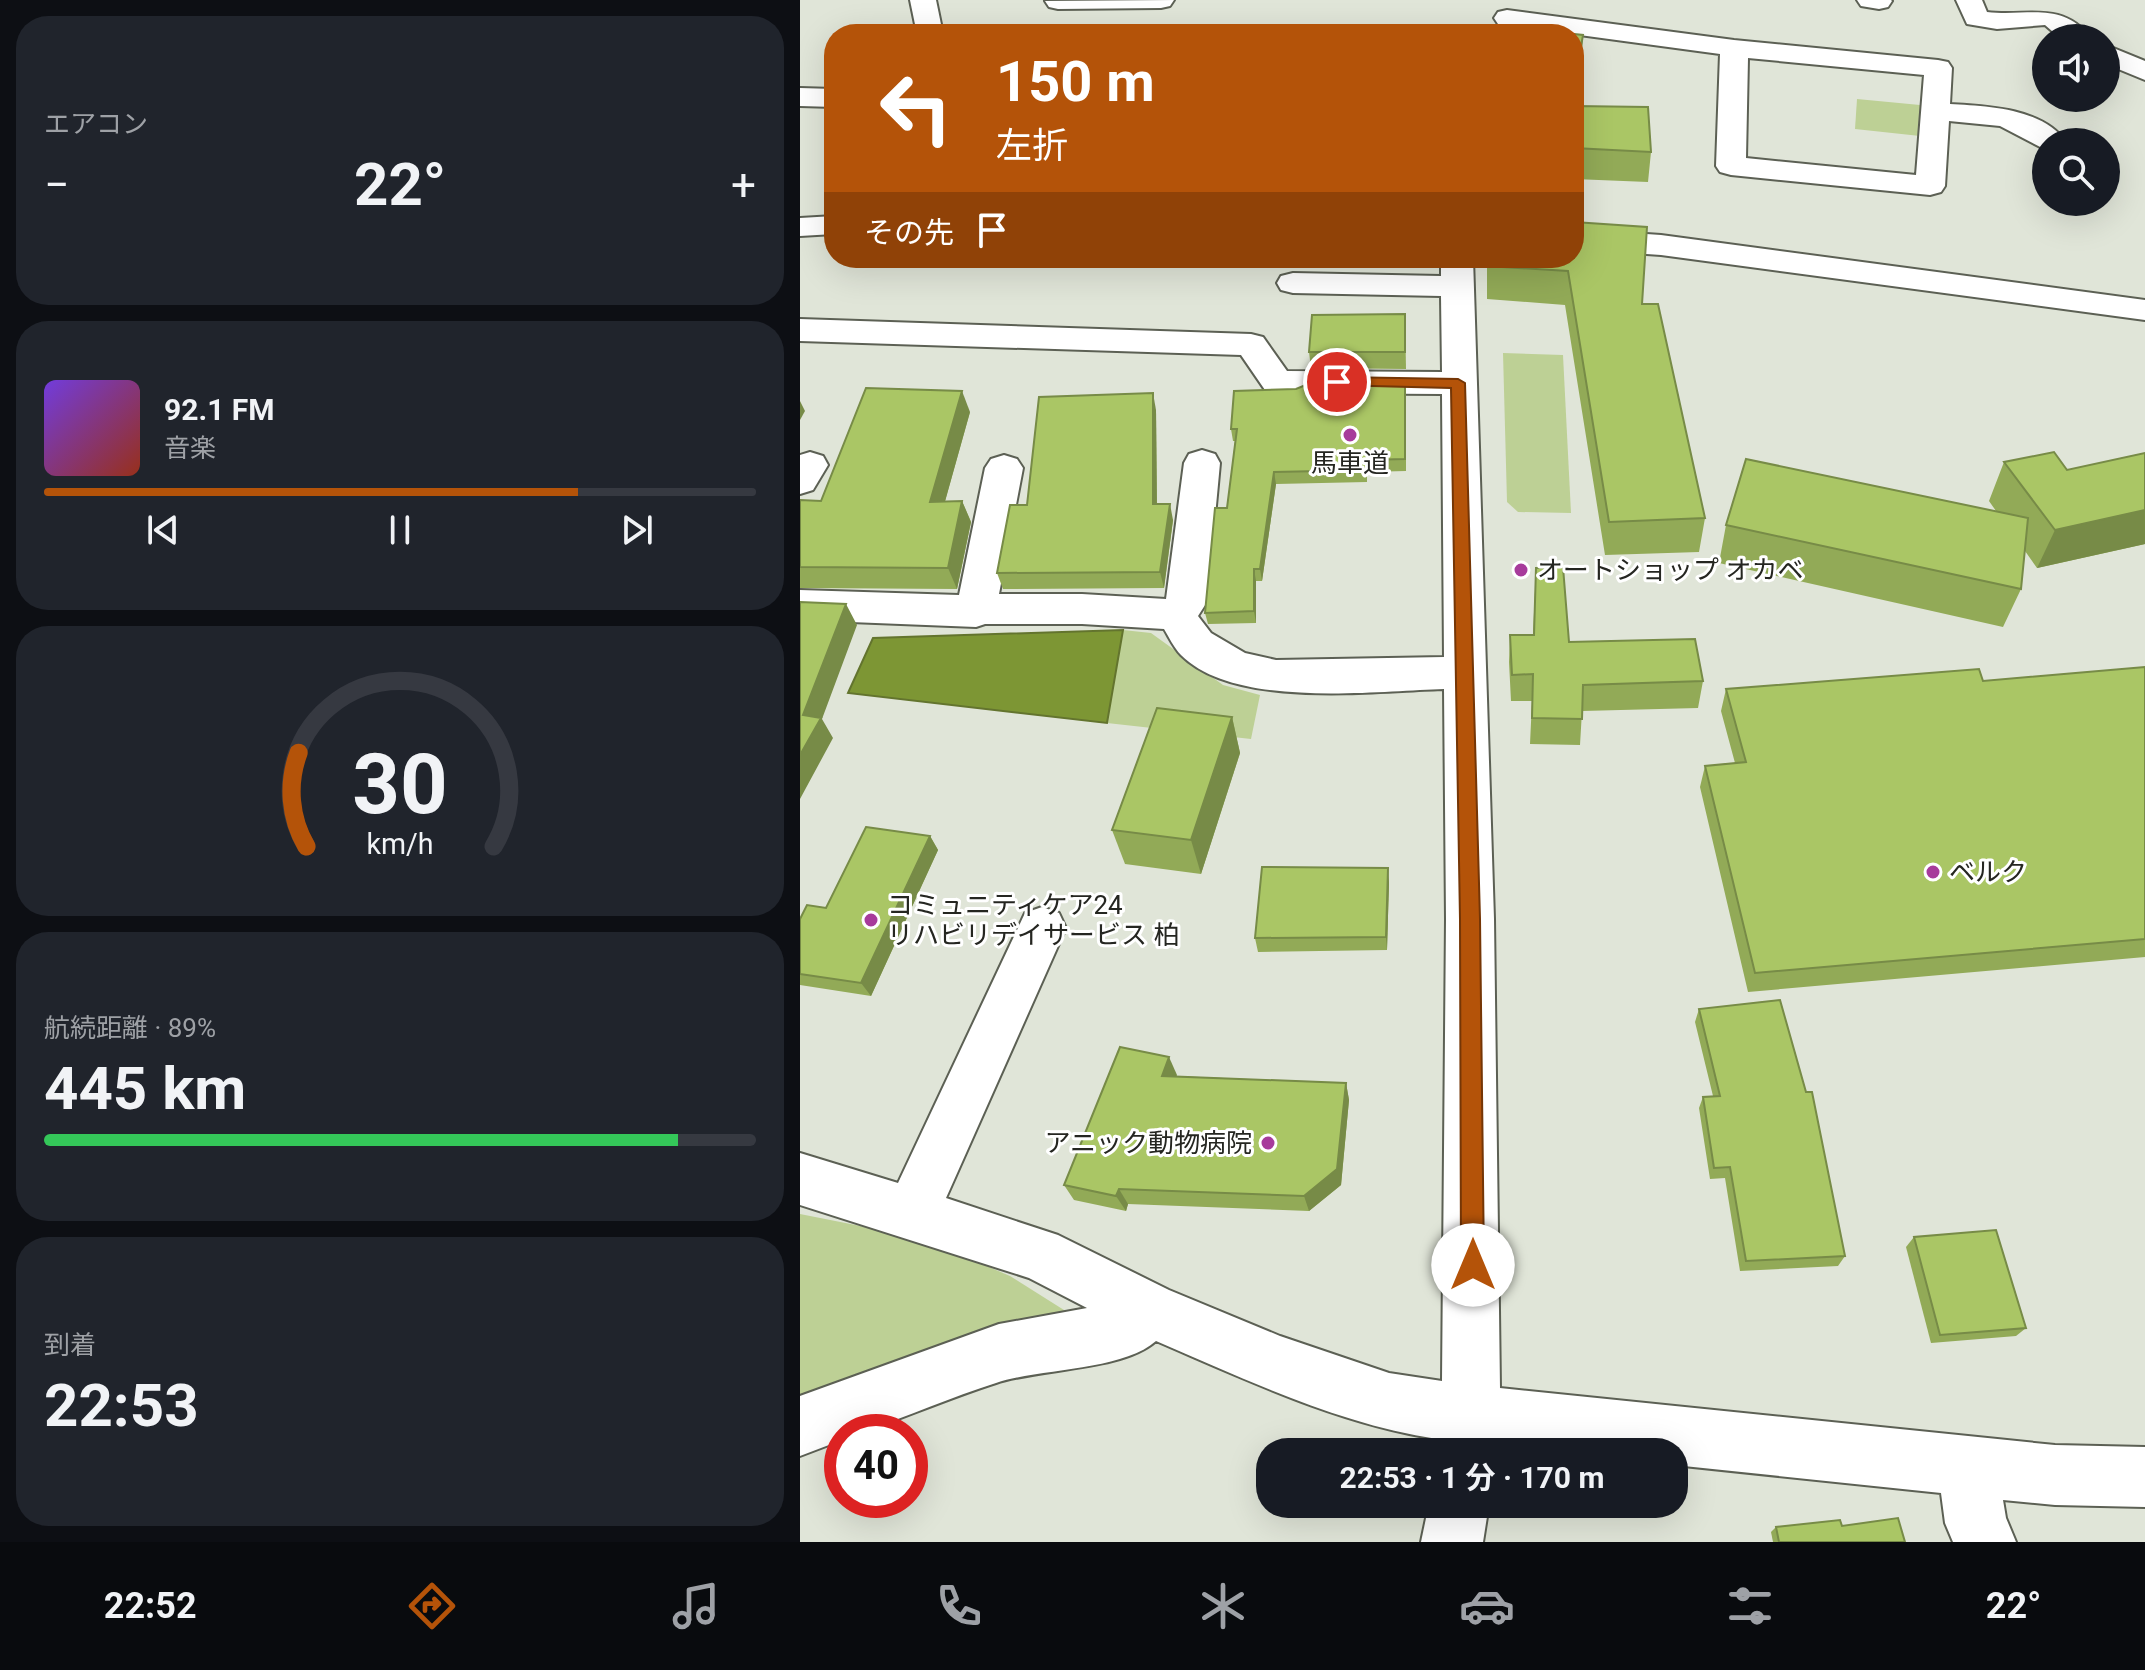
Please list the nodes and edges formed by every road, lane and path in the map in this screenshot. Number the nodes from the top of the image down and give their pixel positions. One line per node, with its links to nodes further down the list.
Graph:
1 (923, 0): 7 (street)
2 (1161, 0): 5 (street)
3 (1535, 0): 8 (street)
4 (1969, 0): 6 (street)
5 (1058, 1)
6 (2034, 8): 9 (street)
7 (928, 24)
8 (1502, 24)
9 (2060, 24)
10 (1584, 34): 11 (street)
11 (1734, 48): 16 (street); 16 (street)
12 (2120, 60): 13 (street)
13 (2145, 72)
14 (800, 97): 15 (street)
15 (824, 98)
16 (1934, 111): 17 (street)
17 (2034, 128)
18 (824, 226): 19 (street)
19 (800, 227)
20 (1584, 240): 23 (street)
21 (1458, 272): 22 (street); 25 (street)
22 (1293, 283)
23 (2145, 310)
24 (800, 330): 25 (street)
25 (1458, 383): 31 (street)
26 (1202, 463): 30 (street)
27 (1004, 468): 29 (street)
28 (800, 605): 29 (street)
29 (976, 612): 30 (street)
30 (1176, 615): 31 (street)
31 (1466, 673): 37 (street)
32 (1042, 928): 34 (street)
33 (800, 1179): 34 (street)
34 (911, 1215): 35 (street)
35 (1149, 1310): 36 (street); 37 (street)
36 (800, 1426)
37 (1468, 1433): 38 (street)
38 (1967, 1465): 39 (street); 42 (street)
39 (2145, 1477)
40 (1456, 1518): 41 (street)
41 (1452, 1542)
42 (1985, 1542)

